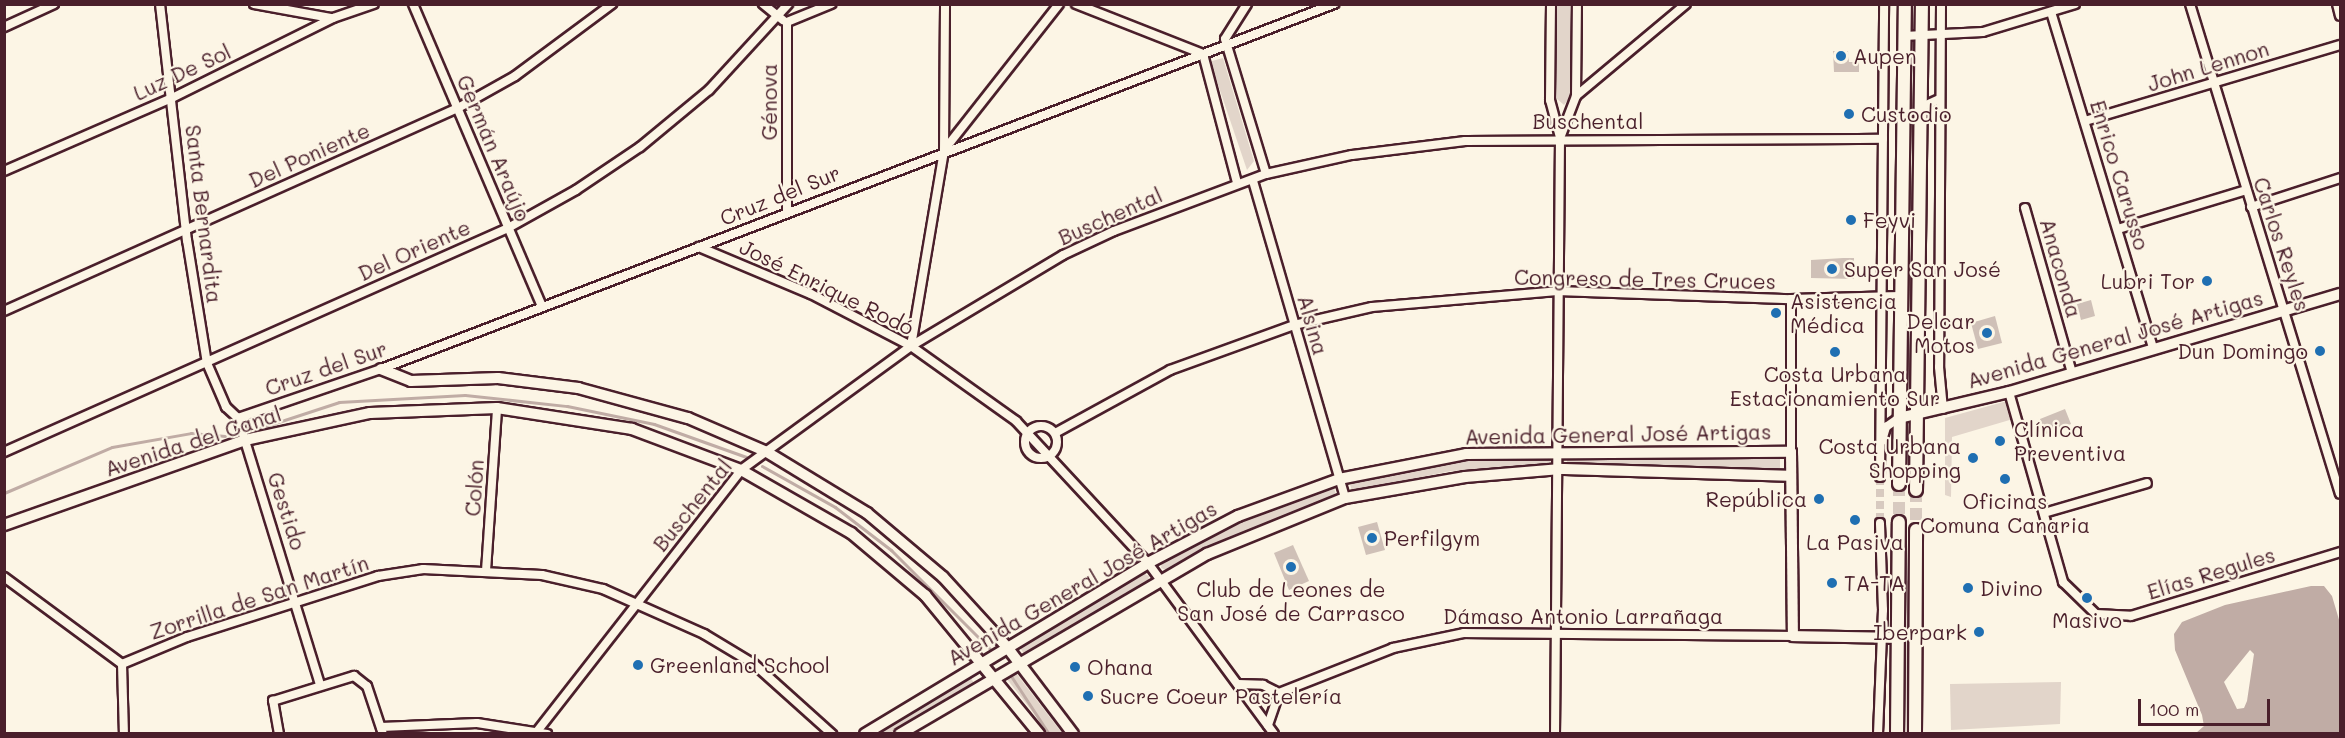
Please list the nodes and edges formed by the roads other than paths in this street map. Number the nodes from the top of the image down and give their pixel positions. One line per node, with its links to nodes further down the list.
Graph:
1 (54, 4): 29 (street)
2 (160, 4): 38 (street, Santa Bernardita)
3 (254, 4): 27 (street)
4 (374, 4): 27 (street, Luz De Sol)
5 (413, 4): 40 (street, Germán Araújo)
6 (612, 4): 40 (street, Del Poniente)
7 (763, 4): 28 (street)
8 (788, 4): 28 (street, Del Oriente)
9 (831, 4): 28 (street)
10 (945, 4): 45 (street)
11 (1059, 4): 45 (street)
12 (1076, 4): 35 (street)
13 (1247, 4): 33 (street)
14 (1334, 4): 33 (street, Cruz del Sur)
15 (1551, 4): 43 (street)
16 (1577, 4): 37 (street)
17 (1686, 4): 37 (street)
18 (1884, 4): 44 (street)
19 (1905, 4): 30 (main road)
20 (1922, 4): 31 (main road)
21 (1941, 4): 32 (street)
22 (2075, 4): 25 (street)
23 (2190, 4): 36 (street, Carlos Reyles)
24 (2337, 4): 26 (street)
25 (2051, 12): 32 (street); 42 (street, Enrico Carusso)
26 (2340, 16)
27 (333, 18): 38 (street, Luz De Sol)
28 (783, 20): 54 (street, Génova); 55 (street, Del Oriente)
29 (4, 27)
30 (1904, 36): 31 (street); 61 (main road)
31 (1921, 36): 32 (street); 41 (main road)
32 (1941, 36): 39 (street)
33 (1226, 45): 35 (street, Cruz del Sur); 47 (street)
34 (2340, 45): 36 (street, John Lennon)
35 (1203, 54): 45 (street, Cruz del Sur); 50 (street)
36 (2213, 82): 42 (street, John Lennon); 51 (street, Carlos Reyles)
37 (1576, 96): 43 (street)
38 (172, 98): 46 (street, Luz De Sol); 56 (street, Santa Bernardita)
39 (1939, 99): 41 (street); 75 (street)
40 (458, 108): 55 (street, Germán Araújo); 56 (street, Del Poniente)
41 (1920, 108): 76 (main road)
42 (2085, 121): 57 (street, Enrico Carusso)
43 (1560, 138): 44 (street, Buschental); 47 (street, Buschental); 59 (street)
44 (1883, 139): 62 (street)
45 (944, 150): 54 (street, Cruz del Sur); 68 (street)
46 (4, 171)
47 (1266, 174): 49 (street, Buschental)
48 (2340, 178): 52 (street)
49 (1253, 181): 50 (street, Buschental); 67 (street, Alsina)
50 (1237, 183): 68 (street, Buschental)
51 (2246, 190): 52 (street, Carlos Reyles); 57 (street)
52 (2251, 207): 65 (street, Carlos Reyles)
53 (2025, 208): 72 (street, Anaconda)
54 (787, 211): 58 (street, Cruz del Sur)
55 (508, 228): 64 (street, Germán Araújo); 70 (street, Del Oriente)
56 (186, 229): 66 (street, Del Poniente); 70 (street, Santa Bernardita)
57 (2118, 229): 69 (street, Enrico Carusso)
58 (699, 247): 64 (street, Cruz del Sur); 68 (street, José Enrique Rodó)
59 (1557, 291): 63 (street, Congreso de Tres Cruces); 67 (street, Congreso de Tres Cruces); 85 (street)
60 (2340, 294): 65 (street, Avenida General José Artigas)
61 (1901, 296): 62 (street, Congreso de Tres Cruces); 78 (main road)
62 (1884, 297): 63 (street, Congreso de Tres Cruces); 87 (street)
63 (1791, 299): 84 (street)
64 (542, 306): 71 (street, Cruz del Sur)
65 (2285, 310): 69 (street, Avenida General José Artigas); 96 (street, Carlos Reyles)
66 (4, 311)
67 (1294, 325): 80 (street, Congreso de Tres Cruces); 92 (street, Alsina)
68 (911, 346): 79 (street, José Enrique Rodó); 83 (street, Buschental)
69 (2154, 348): 72 (street, Avenida General José Artigas)
70 (207, 363): 77 (street, Santa Bernardita); 82 (street, Del Oriente)
71 (381, 369): 77 (street, Cruz del Sur); 83 (street)
72 (2072, 373): 73 (street, Avenida General José Artigas)
73 (2009, 392): 75 (street, Avenida General José Artigas); 98 (street)
74 (497, 408): 81 (street, Avenida del Canal); 89 (street, Avenida del Canal); 105 (street, Colón)
75 (1942, 409): 76 (street, Avenida General José Artigas)
76 (1918, 415): 78 (street, Avenida General José Artigas); 95 (main road)
77 (238, 418): 81 (street, Gestido)
78 (1899, 418): 87 (street); 93 (main road)
79 (1028, 432): 80 (street); 86 (street, José Enrique Rodó); 86 (street)
80 (1055, 433): 86 (street)
81 (245, 440): 101 (street, Avenida del Canal); 108 (street, Gestido)
82 (4, 452)
83 (767, 452): 89 (street, Buschental); 114 (street)
84 (1791, 452): 85 (street, Avenida General José Artigas); 90 (street)
85 (1560, 453): 88 (street); 92 (street, Avenida General José Artigas)
86 (1052, 455): 104 (street, José Enrique Rodó)
87 (1879, 457): 91 (street)
88 (1561, 469): 90 (street, Avenida General José Artigas); 97 (street, Avenida General José Artigas); 110 (street)
89 (741, 470): 109 (street, Buschental); 115 (street, Avenida del Canal)
90 (1791, 476): 111 (street)
91 (1880, 477)
92 (1339, 479): 97 (street, Alsina); 104 (street, Avenida General José Artigas)
93 (1899, 483)
94 (2147, 483): 98 (street)
95 (1916, 490)
96 (2340, 494)
97 (1345, 498): 107 (street, Avenida General José Artigas)
98 (2044, 513): 103 (street, Elías Regules)
99 (1899, 522): 113 (main road)
100 (1880, 523): 112 (street)
101 (4, 525)
102 (1916, 530): 136 (main road)
103 (2340, 552)
104 (1148, 563): 107 (street, José Enrique Rodó); 114 (street, Avenida General José Artigas)
105 (486, 571): 108 (street, Zorrilla de San Martín); 109 (street, Zorrilla de San Martín)
106 (4, 577): 117 (street)
107 (1159, 580): 116 (street, Avenida General José Artigas); 120 (street, José Enrique Rodó)
108 (296, 599): 117 (street, Zorrilla de San Martín); 119 (street, Gestido)
109 (638, 604): 124 (street, Buschental); 127 (street, Zorrilla de San Martín)
110 (1557, 632): 111 (street, Dámaso Antonio Larrañaga); 121 (street, Dámaso Antonio Larrañaga); 133 (street)
111 (1793, 636): 112 (street, Dámaso Antonio Larrañaga)
112 (1881, 638): 113 (street, Dámaso Antonio Larrañaga); 134 (street)
113 (1898, 638): 135 (main road)
114 (1007, 647): 115 (street, Avenida General José Artigas); 116 (street)
115 (984, 661): 118 (street, Avenida del Canal); 128 (street, Avenida General José Artigas)
116 (1018, 662): 118 (street, Avenida General José Artigas); 131 (street)
117 (122, 664): 125 (street)
118 (995, 676): 129 (street, Avenida General José Artigas); 130 (street, Avenida del Canal)
119 (321, 684): 123 (street); 126 (street)
120 (1238, 684): 121 (street); 122 (street, José Enrique Rodó)
121 (1279, 693): 122 (street)
122 (1268, 725): 132 (street, José Enrique Rodó)
123 (382, 730): 124 (street)
124 (540, 733)
125 (124, 734)
126 (279, 734)
127 (832, 734)
128 (865, 734)
129 (900, 734)
130 (1039, 734)
131 (1073, 734)
132 (1274, 734)
133 (1555, 734)
134 (1878, 734)
135 (1897, 734)
136 (1915, 734)

